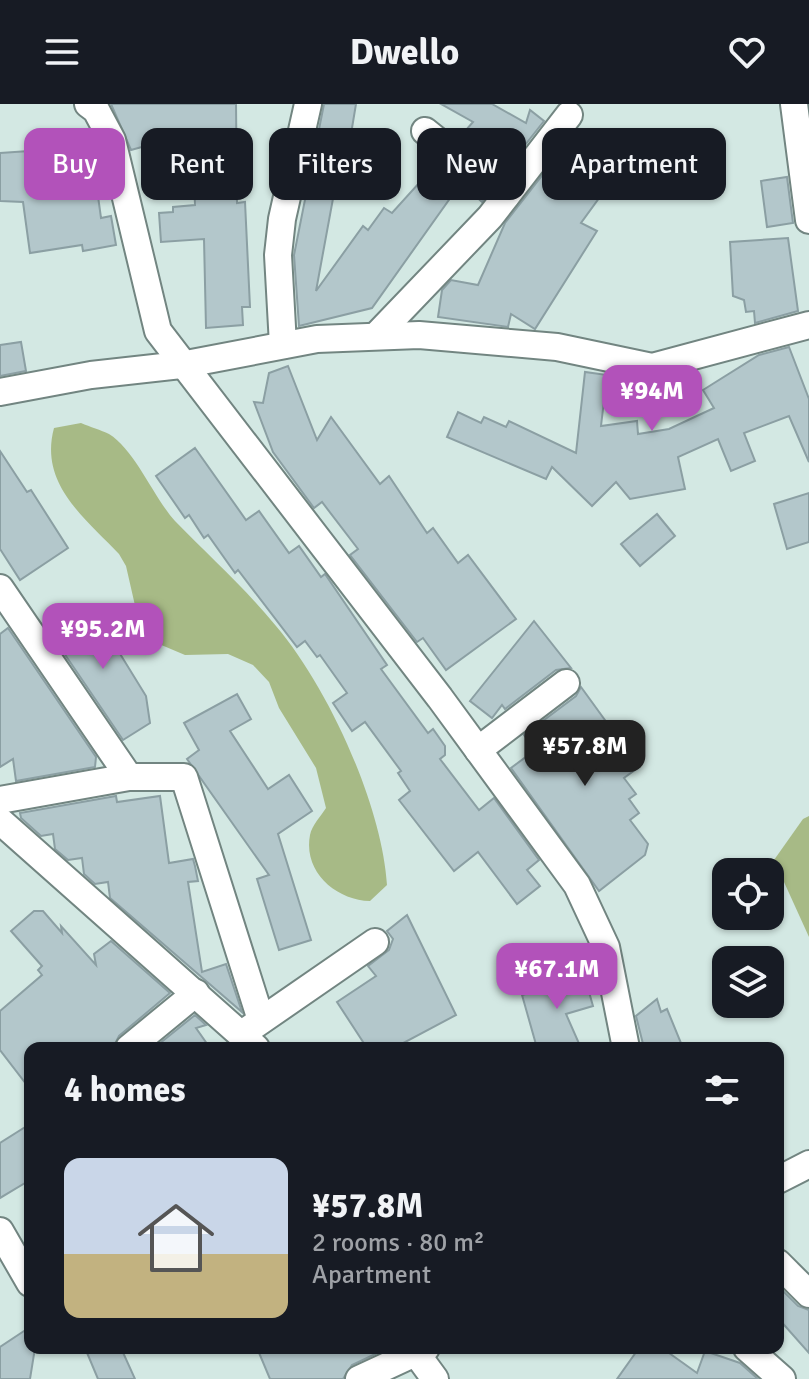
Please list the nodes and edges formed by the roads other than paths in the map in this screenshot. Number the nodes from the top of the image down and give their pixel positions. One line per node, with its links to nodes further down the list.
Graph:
1 (88, 104): 11 (street)
2 (308, 104): 10 (street)
3 (794, 104): 7 (street)
4 (569, 115): 5 (street)
5 (526, 170)
6 (502, 200): 9 (street)
7 (809, 220)
8 (809, 325): 9 (street)
9 (376, 336): 10 (street)
10 (283, 345): 11 (street)
11 (181, 365): 12 (street); 15 (street)
12 (0, 392)
13 (0, 588): 16 (street)
14 (566, 683): 15 (street)
15 (478, 750): 23 (street)
16 (129, 777): 17 (street); 21 (street)
17 (0, 800)
18 (0, 821): 20 (street)
19 (375, 942): 21 (street)
20 (196, 993): 21 (street); 22 (street)
21 (253, 1034)
22 (136, 1042)
23 (625, 1042)
24 (809, 1164): 25 (street)
25 (784, 1177)
26 (0, 1231): 28 (street)
27 (784, 1269): 29 (street)
28 (24, 1273)
29 (809, 1294)
30 (412, 1354): 33 (street)
31 (423, 1354): 34 (street)
32 (754, 1354): 35 (street)
33 (359, 1379)
34 (435, 1379)
35 (782, 1379)

